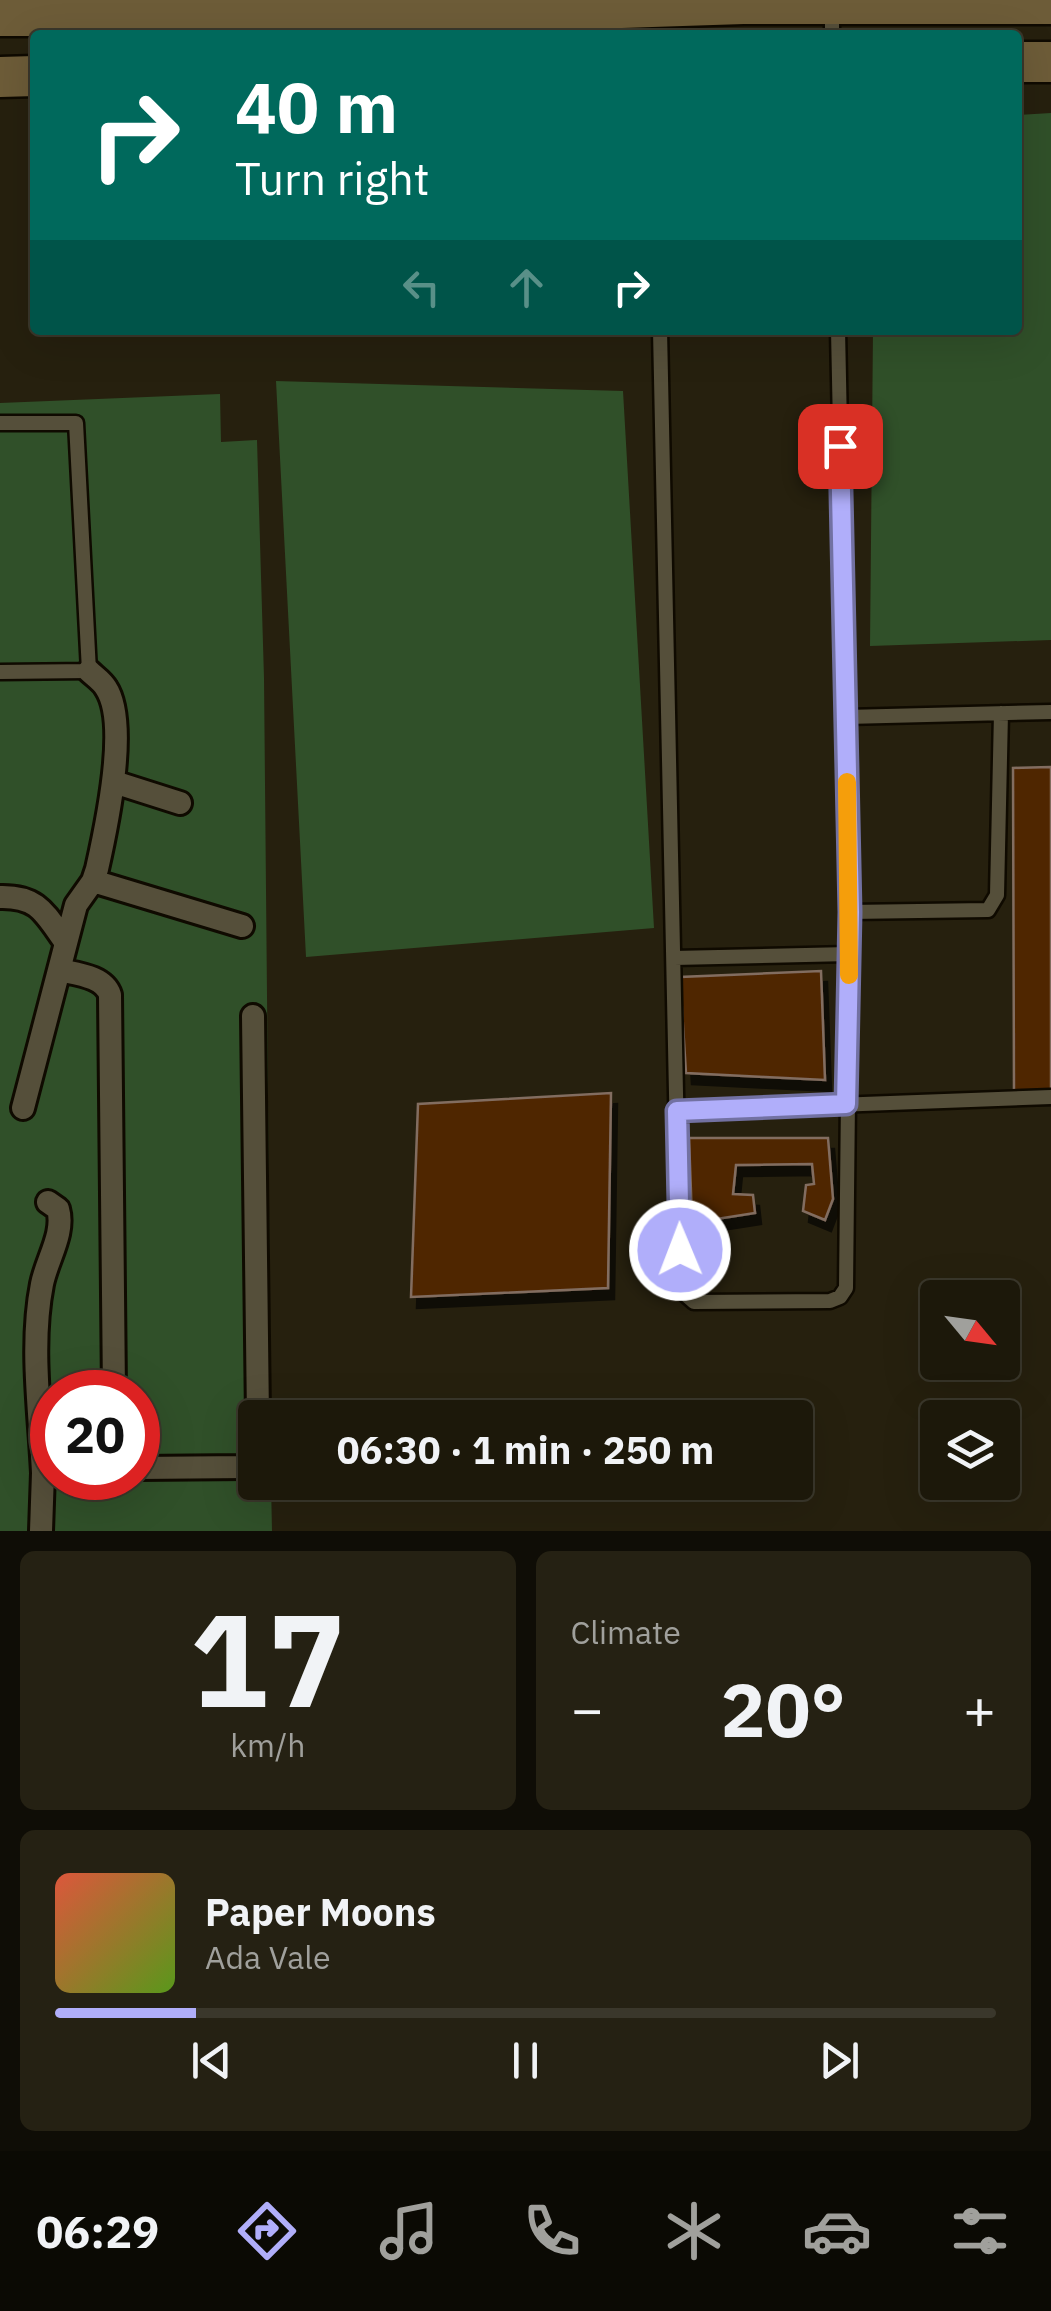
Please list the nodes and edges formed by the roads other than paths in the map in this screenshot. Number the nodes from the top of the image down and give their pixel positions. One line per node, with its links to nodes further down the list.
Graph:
1 (1051, 4): 3 (main road)
2 (0, 16): 4 (main road)
3 (832, 20): 4 (main road)
4 (171, 25)
5 (1022, 62): 6 (main road)
6 (1051, 62)
7 (30, 76): 8 (main road)
8 (0, 77)
9 (660, 335): 27 (lane)
10 (838, 335): 16 (lane)
11 (0, 423): 12 (lane)
12 (89, 670): 13 (lane); 17 (street)
13 (0, 672)
14 (1051, 712): 15 (lane)
15 (1001, 714): 16 (lane); 23 (lane)
16 (846, 717): 23 (lane)
17 (114, 782): 18 (street); 19 (street)
18 (180, 803)
19 (93, 881): 21 (street); 24 (street)
20 (0, 896): 22 (street)
21 (76, 905): 22 (street); 25 (street)
22 (41, 908): 25 (street)
23 (850, 912): 26 (lane)
24 (242, 926)
25 (66, 944): 28 (street)
26 (849, 954): 27 (lane); 31 (lane)
27 (674, 958): 33 (lane)
28 (58, 970): 32 (street); 36 (street)
29 (252, 1016): 37 (street)
30 (1051, 1097): 31 (lane)
31 (846, 1104): 33 (lane); 33 (lane)
32 (23, 1108)
33 (677, 1111)
34 (48, 1202): 35 (street)
35 (40, 1370)
36 (114, 1370)
37 (258, 1400)
38 (238, 1467): 39 (street)
39 (160, 1468)
40 (45, 1500): 41 (street)
41 (41, 1531)

